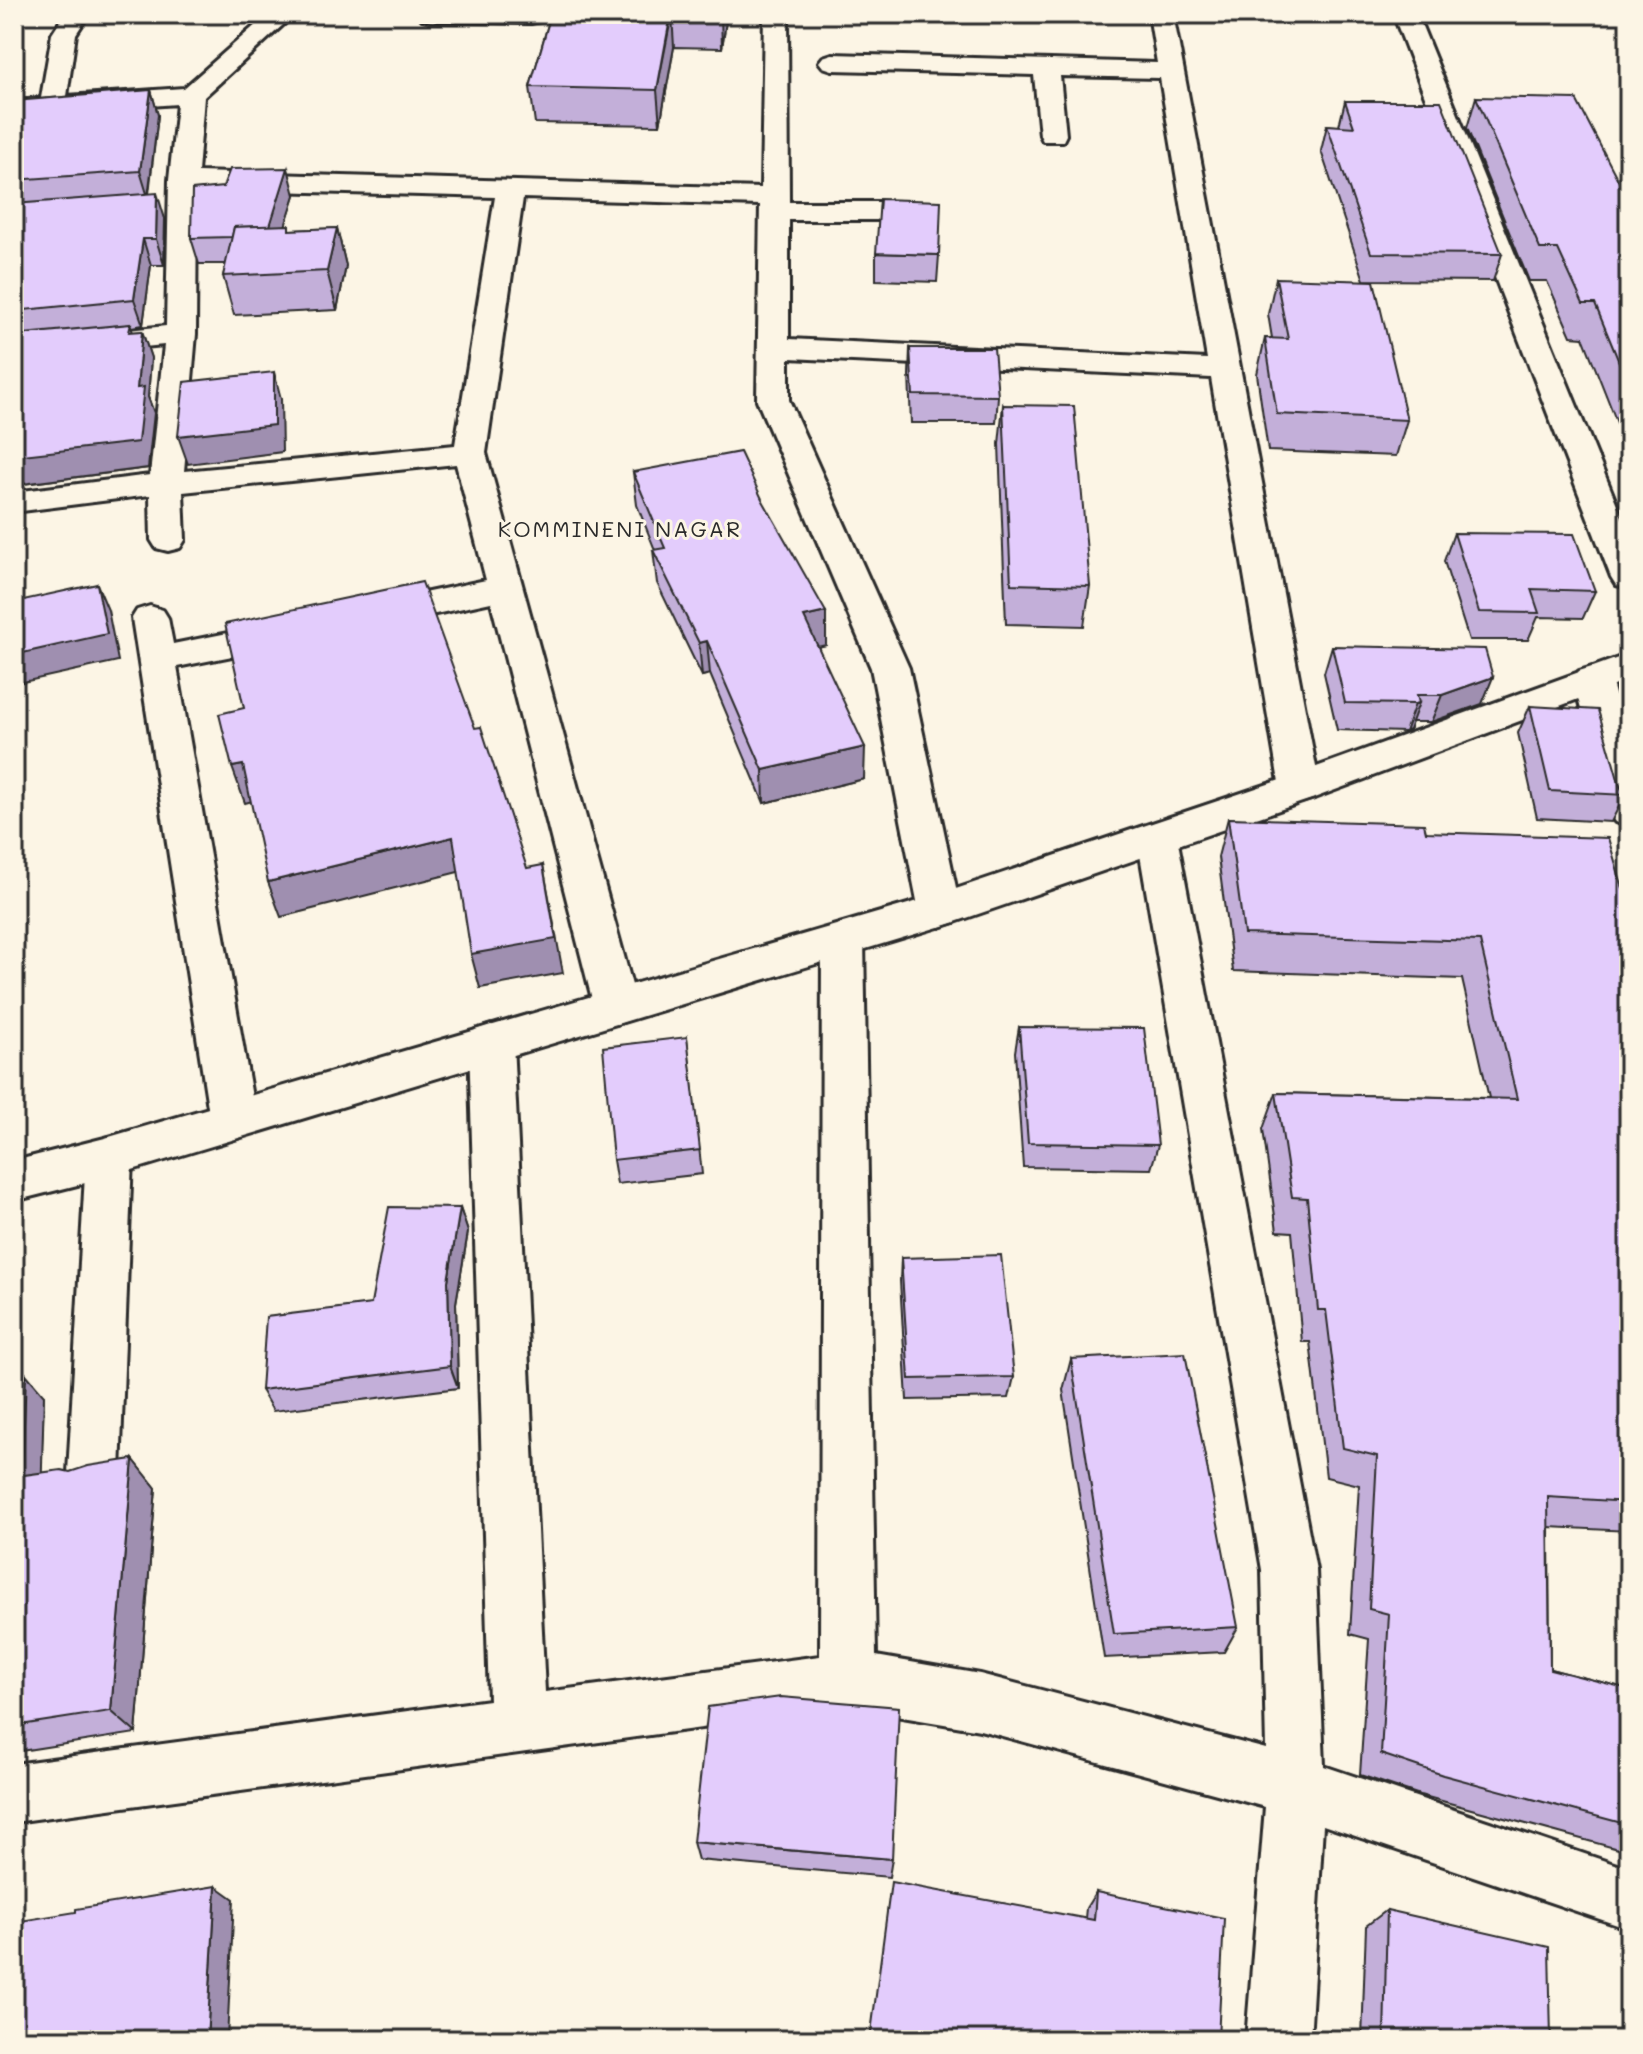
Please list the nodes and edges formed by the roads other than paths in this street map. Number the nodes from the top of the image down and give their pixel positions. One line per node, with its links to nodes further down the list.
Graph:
1 (77, 14): 12 (street)
2 (283, 14): 11 (street)
3 (431, 14): 7 (street)
4 (776, 14): 17 (street)
5 (1161, 14): 10 (street)
6 (1405, 14): 28 (street)
7 (531, 16)
8 (832, 62): 9 (street)
9 (1046, 68): 10 (street); 14 (street)
10 (1172, 71): 23 (street)
11 (191, 95): 12 (street); 16 (street)
12 (53, 105): 13 (street)
13 (14, 108)
14 (1053, 135)
15 (510, 189): 16 (street); 17 (street); 24 (street)
16 (182, 193): 18 (street); 20 (street)
17 (774, 204): 19 (street); 21 (street)
18 (151, 208)
19 (910, 211)
20 (181, 334): 22 (street); 25 (street)
21 (773, 348): 23 (street); 36 (street)
22 (14, 351)
23 (1225, 369): 33 (street)
24 (470, 453): 25 (street); 29 (street)
25 (166, 483): 26 (street); 27 (street)
26 (14, 502)
27 (168, 540)
28 (1629, 577)
29 (505, 588): 31 (street); 38 (street)
30 (150, 618): 31 (street)
31 (157, 659): 40 (street)
32 (1610, 673): 33 (street); 34 (street)
33 (1300, 788): 35 (street)
34 (1629, 812)
35 (1157, 837): 36 (street); 46 (street)
36 (940, 911): 37 (street)
37 (843, 940): 38 (street); 44 (street)
38 (616, 1007): 39 (street)
39 (491, 1043): 40 (street); 45 (street)
40 (233, 1120): 41 (street)
41 (109, 1157): 42 (street); 43 (street)
42 (14, 1181)
43 (94, 1473)
44 (848, 1680): 45 (street); 46 (street)
45 (518, 1723): 47 (street)
46 (1296, 1786): 48 (street); 49 (street)
47 (14, 1793)
48 (1629, 1899)
49 (1278, 2040)

